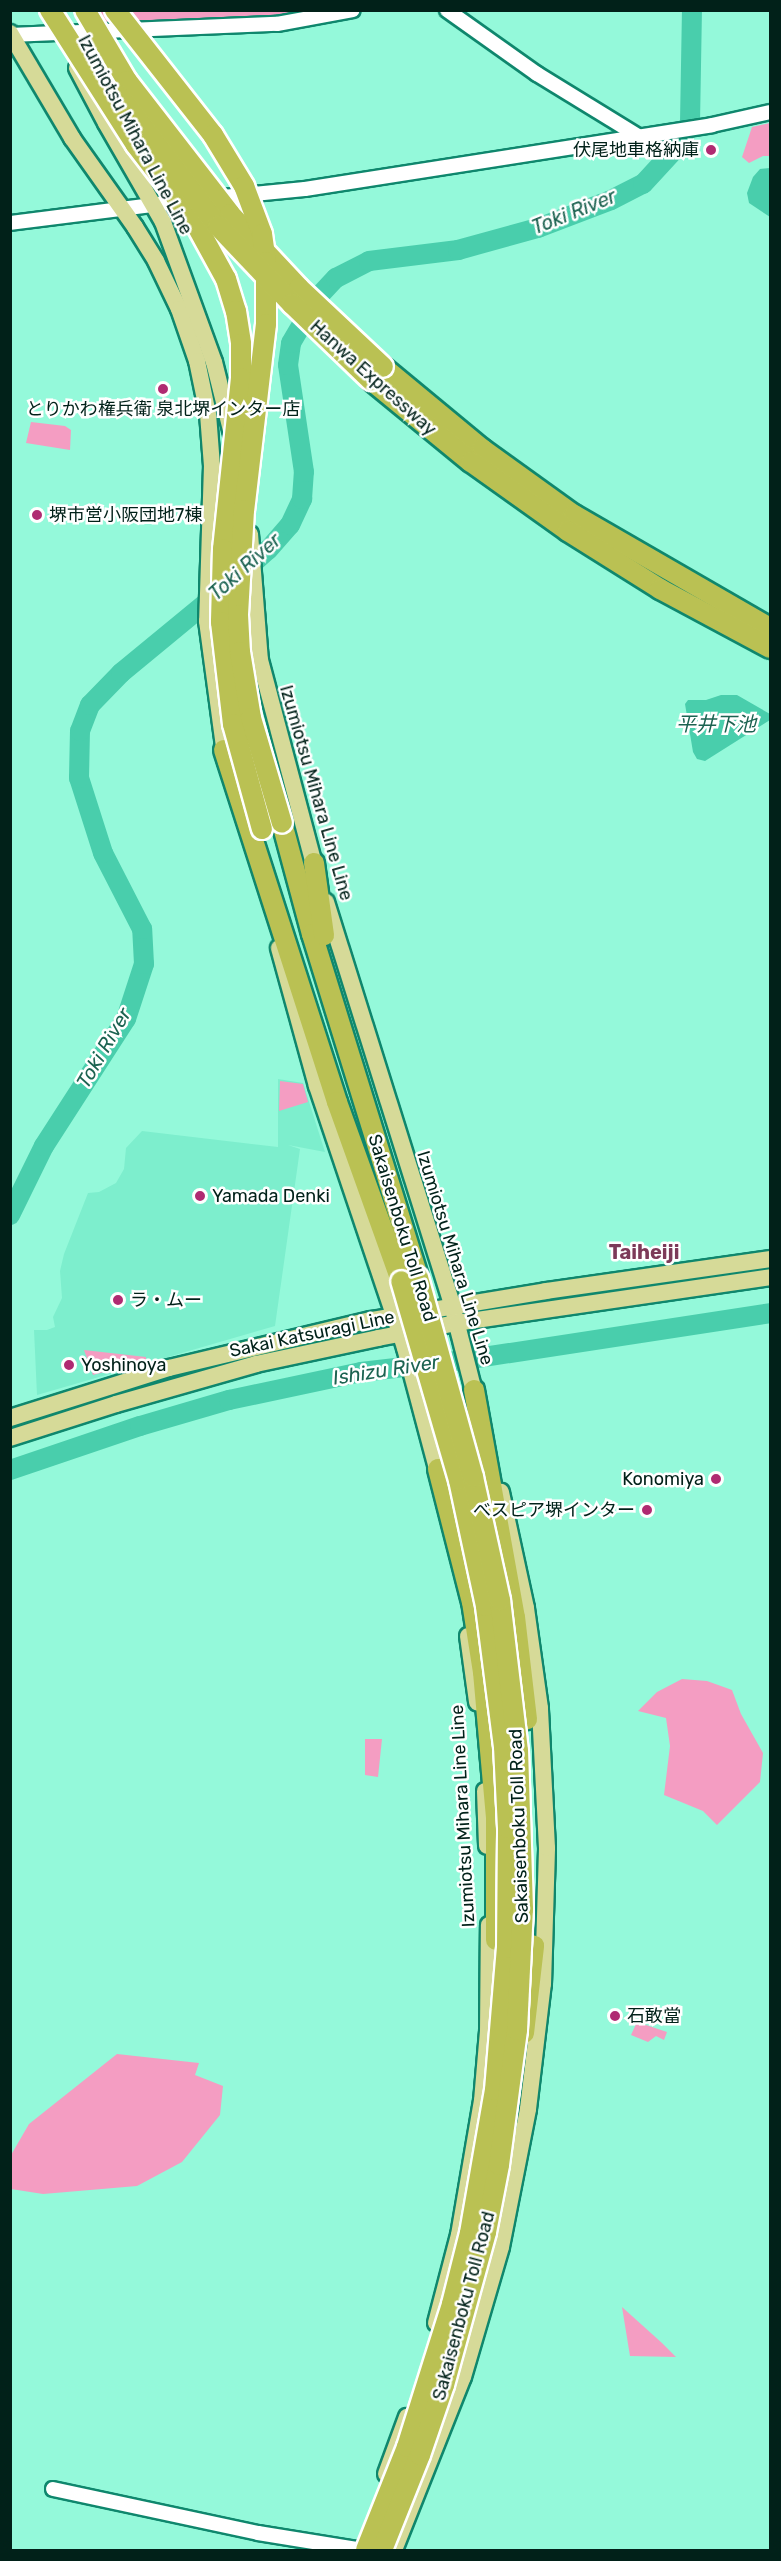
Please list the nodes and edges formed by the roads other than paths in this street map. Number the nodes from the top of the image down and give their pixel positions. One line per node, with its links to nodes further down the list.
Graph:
1 (48, 10): 7 (main road, Izumiotsu Mihara Line Line); 21 (highway, bridge)
2 (64, 10): 14 (highway, Hanwa Expressway, bridge)
3 (85, 10): 14 (highway, Hanwa Expressway, bridge)
4 (115, 10): 21 (highway, bridge)
5 (352, 10): 7 (street)
6 (447, 10): 10 (street)
7 (57, 33): 8 (street); 11 (main road, Izumiotsu Mihara Line Line)
8 (11, 34): 12 (main road, Izumiotsu Mihara Line Line)
9 (771, 112): 10 (street)
10 (640, 137): 11 (street)
11 (154, 205): 12 (street); 20 (main road, Izumiotsu Mihara Line Line)
12 (123, 210): 13 (street); 19 (main road, Izumiotsu Mihara Line Line)
13 (10, 223)
14 (377, 374): 15 (highway, Hanwa Expressway); 16 (highway, Hanwa Expressway)
15 (709, 616): 17 (highway, Hanwa Expressway); 18 (highway)
16 (771, 628)
17 (771, 648)
18 (771, 658)
19 (224, 750): 24 (highway); 26 (main road, Izumiotsu Mihara Line Line)
20 (314, 863): 24 (highway); 25 (main road, Izumiotsu Mihara Line Line)
21 (356, 1104): 24 (highway, Sakaisenboku Toll Road)
22 (771, 1259): 25 (main road, Sakai Katsuragi Line)
23 (771, 1277): 27 (main road, Sakai Katsuragi Line)
24 (409, 1279): 35 (highway, Sakaisenboku Toll Road, bridge)
25 (452, 1305): 26 (main road, Sakai Katsuragi Line); 27 (main road, Izumiotsu Mihara Line Line)
26 (394, 1316): 28 (main road, Izumiotsu Mihara Line Line); 30 (main road, Sakai Katsuragi Line)
27 (458, 1330): 28 (main road, Sakai Katsuragi Line); 29 (main road, Izumiotsu Mihara Line Line)
28 (402, 1342): 31 (main road, Sakai Katsuragi Line); 32 (main road, Izumiotsu Mihara Line Line)
29 (472, 1383): 33 (main road, Izumiotsu Mihara Line Line); 35 (highway, bridge)
30 (10, 1418)
31 (10, 1438)
32 (438, 1469): 34 (main road, Izumiotsu Mihara Line Line); 35 (highway, bridge)
33 (547, 1910): 34 (main road); 39 (main road, Izumiotsu Mihara Line Line)
34 (489, 1968): 37 (main road, Izumiotsu Mihara Line Line)
35 (492, 2164): 37 (highway, Sakaisenboku Toll Road, bridge); 38 (highway, Sakaisenboku Toll Road, bridge)
36 (53, 2489): 37 (street)
37 (360, 2550)
38 (382, 2550)
39 (394, 2550)

